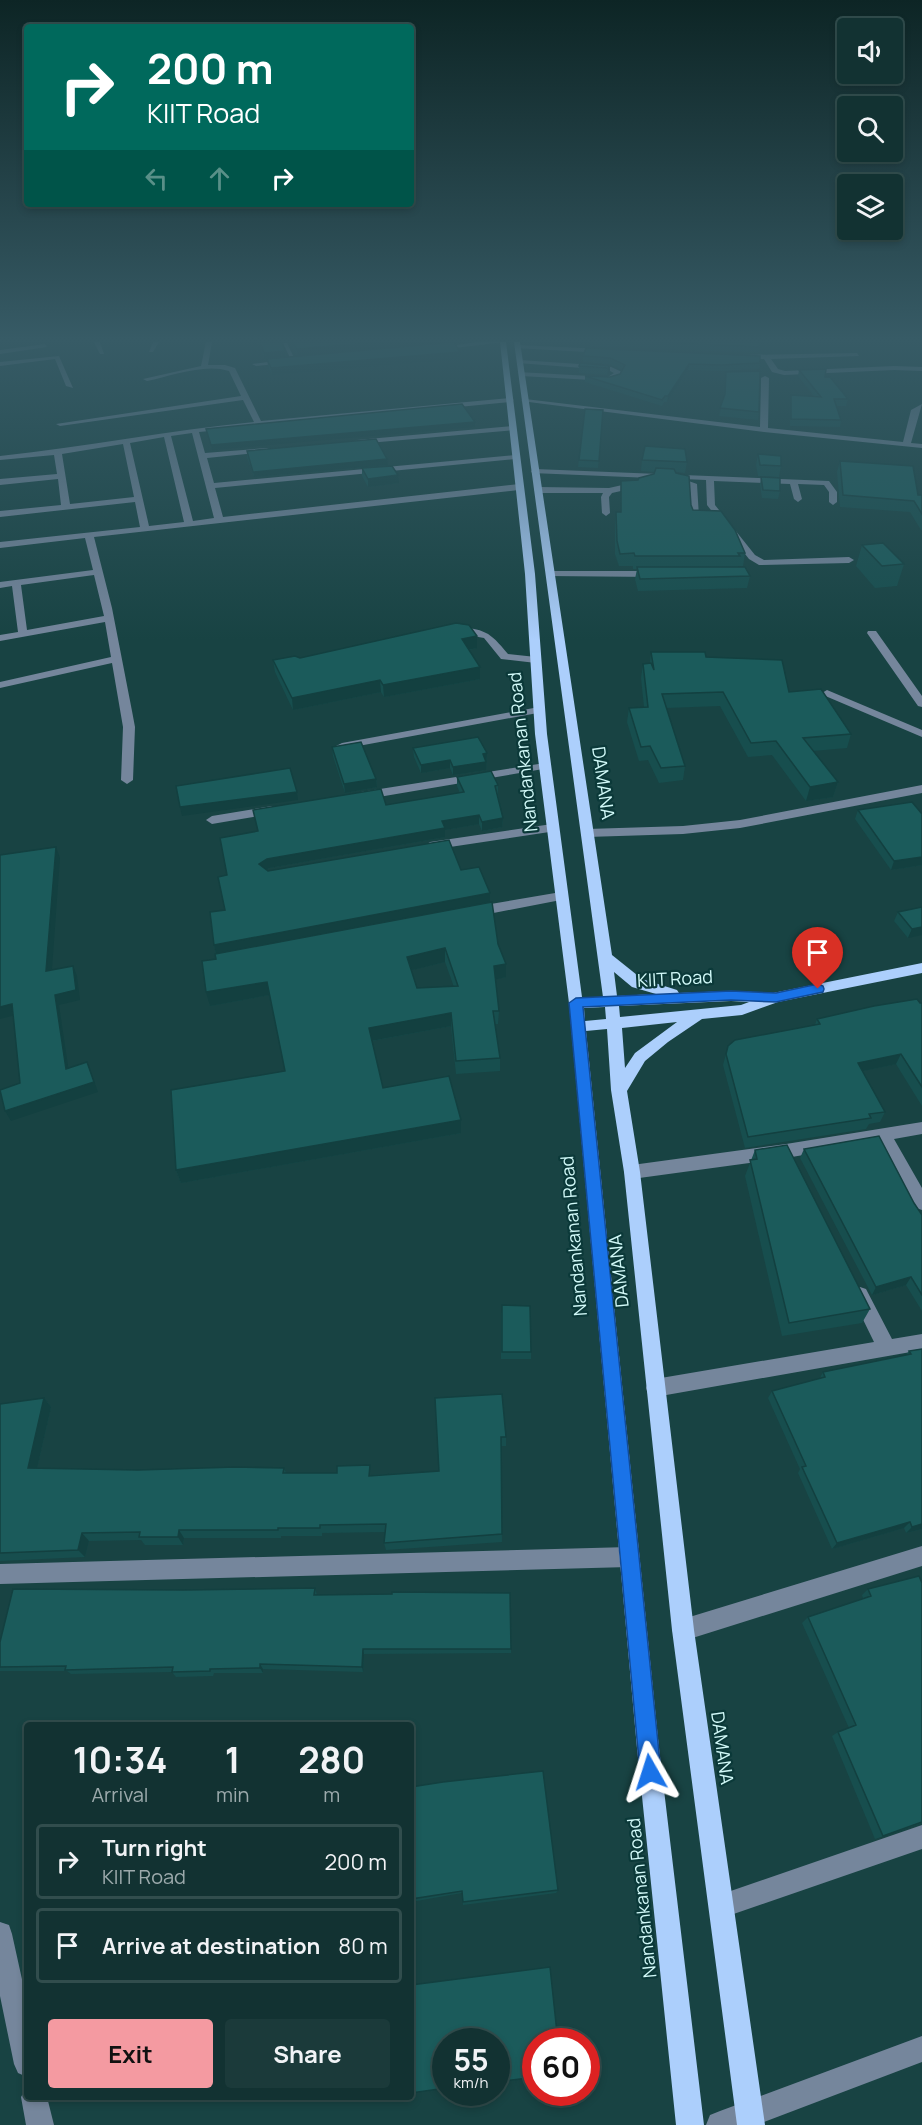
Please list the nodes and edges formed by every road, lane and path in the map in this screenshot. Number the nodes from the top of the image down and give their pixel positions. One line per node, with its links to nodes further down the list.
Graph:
1 (125, 441): 13 (street)
2 (126, 441): 26 (street)
3 (169, 441): 34 (street)
4 (198, 441): 14 (street)
5 (365, 441): 9 (street)
6 (513, 441): 15 (main road, Nandankanan Road)
7 (531, 441): 17 (main road, DAMANA)
8 (887, 441): 10 (street)
9 (345, 443)
10 (907, 443): 11 (street)
11 (922, 446)
12 (274, 450): 14 (street)
13 (58, 452): 16 (street); 18 (street)
14 (202, 456): 22 (street)
15 (515, 457): 22 (street); 23 (main road, Nandankanan Road)
16 (0, 458)
17 (535, 471): 19 (street); 24 (main road, DAMANA)
18 (62, 476): 21 (street); 29 (street)
19 (710, 478): 20 (street); 38 (street)
20 (793, 481): 27 (street); 28 (street)
21 (0, 482)
22 (210, 486): 33 (street)
23 (519, 487): 33 (street); 50 (main road, Nandankanan Road)
24 (538, 490): 25 (street); 40 (main road, DAMANA)
25 (609, 491): 30 (street); 32 (street)
26 (139, 499): 29 (street); 35 (street)
27 (798, 499)
28 (833, 502)
29 (66, 507): 31 (street)
30 (606, 513)
31 (0, 514)
32 (695, 517)
33 (219, 519): 34 (street)
34 (189, 523): 35 (street)
35 (145, 528): 36 (street)
36 (89, 534): 37 (street); 39 (street)
37 (0, 545)
38 (849, 560)
39 (99, 572): 42 (street); 44 (street)
40 (549, 574): 41 (street); 64 (main road, DAMANA)
41 (664, 574)
42 (16, 583): 43 (street); 46 (street)
43 (0, 585)
44 (109, 618): 46 (street); 49 (street)
45 (445, 632): 50 (street)
46 (23, 633): 48 (street)
47 (872, 633): 53 (street)
48 (0, 638)
49 (117, 659): 51 (street); 58 (street)
50 (536, 660): 54 (main road, Nandankanan Road)
51 (0, 685)
52 (827, 693): 55 (street)
53 (922, 704)
54 (539, 710): 56 (street); 57 (main road, Nandankanan Road)
55 (922, 734)
56 (339, 747)
57 (545, 766): 60 (street); 63 (main road, Nandankanan Road)
58 (126, 780)
59 (922, 789): 64 (street)
60 (350, 798)
61 (281, 809): 62 (street)
62 (212, 820)
63 (552, 828): 65 (street); 66 (main road, Nandankanan Road)
64 (587, 833): 68 (main road, DAMANA)
65 (421, 848)
66 (561, 896): 67 (street); 73 (main road, Nandankanan Road)
67 (457, 915)
68 (606, 957): 70 (main road); 72 (main road, DAMANA)
69 (922, 968): 71 (main road, KIIT Road)
70 (695, 998): 71 (main road, KIIT Road); 72 (main road, KIIT Road)
71 (776, 998): 74 (main road, KIIT Road)
72 (611, 1002): 73 (main road, KIIT Road); 75 (main road, DAMANA)
73 (576, 1003): 76 (main road, Nandankanan Road)
74 (698, 1015): 75 (main road, KIIT Road); 77 (main road)
75 (614, 1023): 76 (main road, KIIT Road); 77 (main road, DAMANA)
76 (577, 1027): 89 (main road, Nandankanan Road)
77 (619, 1090): 81 (main road, DAMANA)
78 (922, 1128): 79 (street)
79 (883, 1134): 80 (street); 83 (street)
80 (786, 1151): 81 (street); 82 (street)
81 (632, 1172): 87 (main road, DAMANA)
82 (797, 1172)
83 (922, 1203)
84 (850, 1276): 86 (street)
85 (922, 1342): 86 (street)
86 (887, 1348): 87 (street)
87 (655, 1388): 91 (main road, DAMANA)
88 (922, 1556): 91 (street)
89 (628, 1557): 90 (street); 100 (main road, Nandankanan Road)
90 (0, 1574)
91 (683, 1630): 93 (main road, DAMANA)
92 (922, 1838): 93 (street)
93 (722, 1906): 98 (main road, DAMANA)
94 (0, 1934): 96 (street)
95 (922, 2049): 98 (street)
96 (24, 2050)
97 (35, 2100): 99 (street)
98 (750, 2120): 101 (street)
99 (39, 2125)
100 (690, 2125)
101 (720, 2125)

